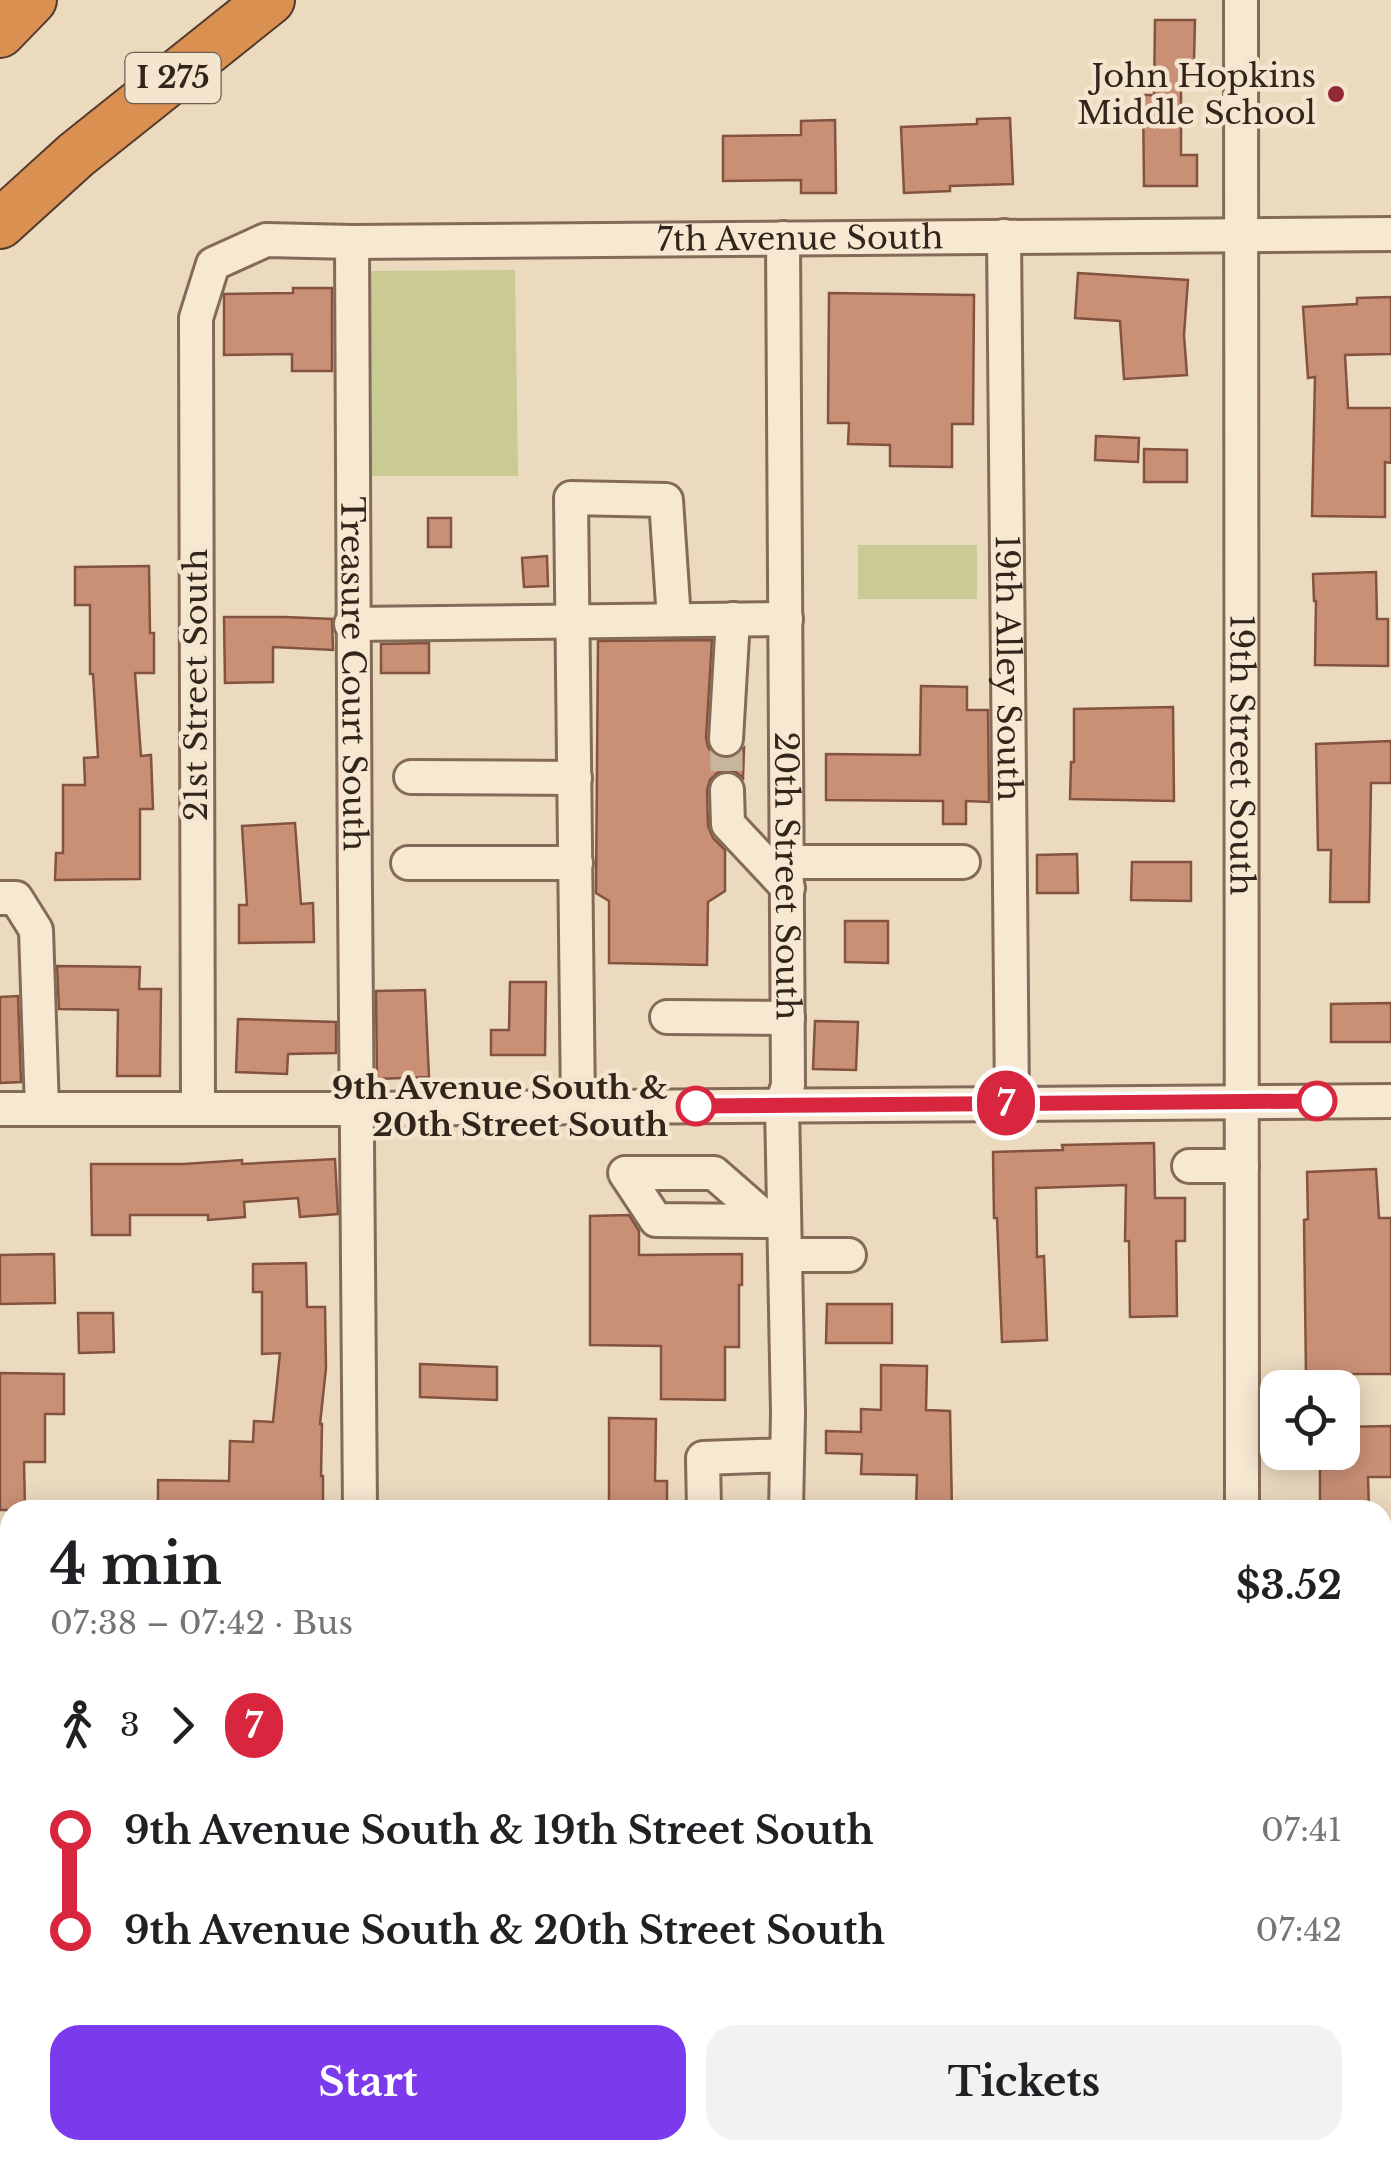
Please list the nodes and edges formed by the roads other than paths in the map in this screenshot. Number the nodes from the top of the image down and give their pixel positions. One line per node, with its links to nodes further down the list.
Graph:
1 (29, 0): 5 (highway)
2 (270, 0): 6 (highway, I 275)
3 (286, 0): 6 (highway)
4 (1241, 0): 10 (street, 19th Street South)
5 (0, 32)
6 (76, 155): 7 (highway, I 275)
7 (0, 224)
8 (1391, 234): 10 (street, 7th Avenue South)
9 (1004, 236): 10 (street, 7th Avenue South); 11 (street, 7th Avenue South); 32 (street, 19th Alley South)
10 (1242, 237): 31 (street, 19th Street South)
11 (783, 238): 12 (street, 7th Avenue South); 15 (street, 20th Street South)
12 (352, 242): 13 (street, 7th Avenue South); 18 (street, Treasure Court South)
13 (213, 264): 37 (street, 21st Street South)
14 (733, 619): 15 (street); 16 (street); 19 (street)
15 (786, 619): 26 (street, 20th Street South)
16 (674, 620): 17 (street); 17 (street)
17 (574, 621): 18 (street); 21 (street)
18 (351, 624): 38 (street, Treasure Court South)
19 (726, 739)
20 (411, 776): 21 (street)
21 (575, 778): 25 (street)
22 (727, 790): 26 (street)
23 (963, 862): 26 (street)
24 (408, 863): 25 (street)
25 (576, 863): 34 (street)
26 (788, 875): 29 (street, 20th Street South)
27 (0, 898): 36 (street)
28 (666, 1017): 29 (street)
29 (788, 1018): 33 (street, 20th Street South)
30 (1391, 1101): 31 (street)
31 (1242, 1102): 32 (street); 40 (street, 19th Street South)
32 (1012, 1103): 33 (street)
33 (782, 1105): 34 (street); 41 (street, 20th Street South)
34 (578, 1107): 38 (street)
35 (0, 1109): 36 (street)
36 (42, 1109): 37 (street)
37 (198, 1109): 38 (street)
38 (358, 1109): 44 (street)
39 (1189, 1166): 40 (street)
40 (1242, 1166): 47 (street, 19th Street South)
41 (785, 1255): 42 (street); 43 (street, 20th Street South)
42 (849, 1256)
43 (787, 1455): 45 (street); 46 (street, 20th Street South)
44 (360, 1500)
45 (704, 1500)
46 (786, 1500)
47 (1242, 1500)

